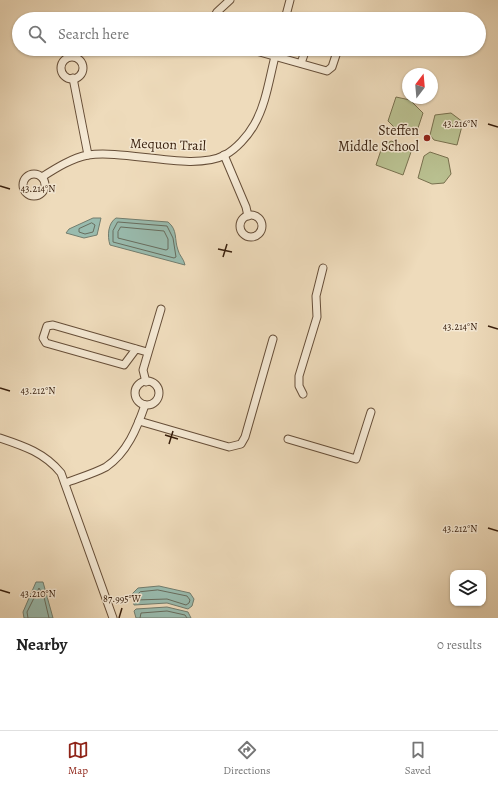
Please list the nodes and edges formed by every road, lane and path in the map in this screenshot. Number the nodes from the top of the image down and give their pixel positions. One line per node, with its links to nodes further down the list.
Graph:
1 (230, 0): 3 (street)
2 (290, 0): 4 (street)
3 (217, 12)
4 (287, 12)
5 (275, 56): 12 (street, Mequon Trail)
6 (284, 56): 9 (street)
7 (304, 56): 9 (street)
8 (336, 56): 9 (street)
9 (301, 63)
10 (73, 78): 11 (street)
11 (88, 155): 12 (street, Mequon Trail); 13 (street, Mequon Trail)
12 (224, 156): 14 (street)
13 (42, 178)
14 (248, 216)
15 (323, 268): 21 (street)
16 (161, 309): 19 (street)
17 (273, 339): 24 (street)
18 (136, 349): 18 (street); 19 (street)
19 (148, 352): 20 (street)
20 (146, 382): 22 (street); 22 (street)
21 (303, 394)
22 (145, 405): 24 (street)
23 (370, 412): 26 (street)
24 (139, 421): 27 (street)
25 (0, 438): 27 (street)
26 (288, 439)
27 (65, 483): 28 (street)
28 (113, 618)

